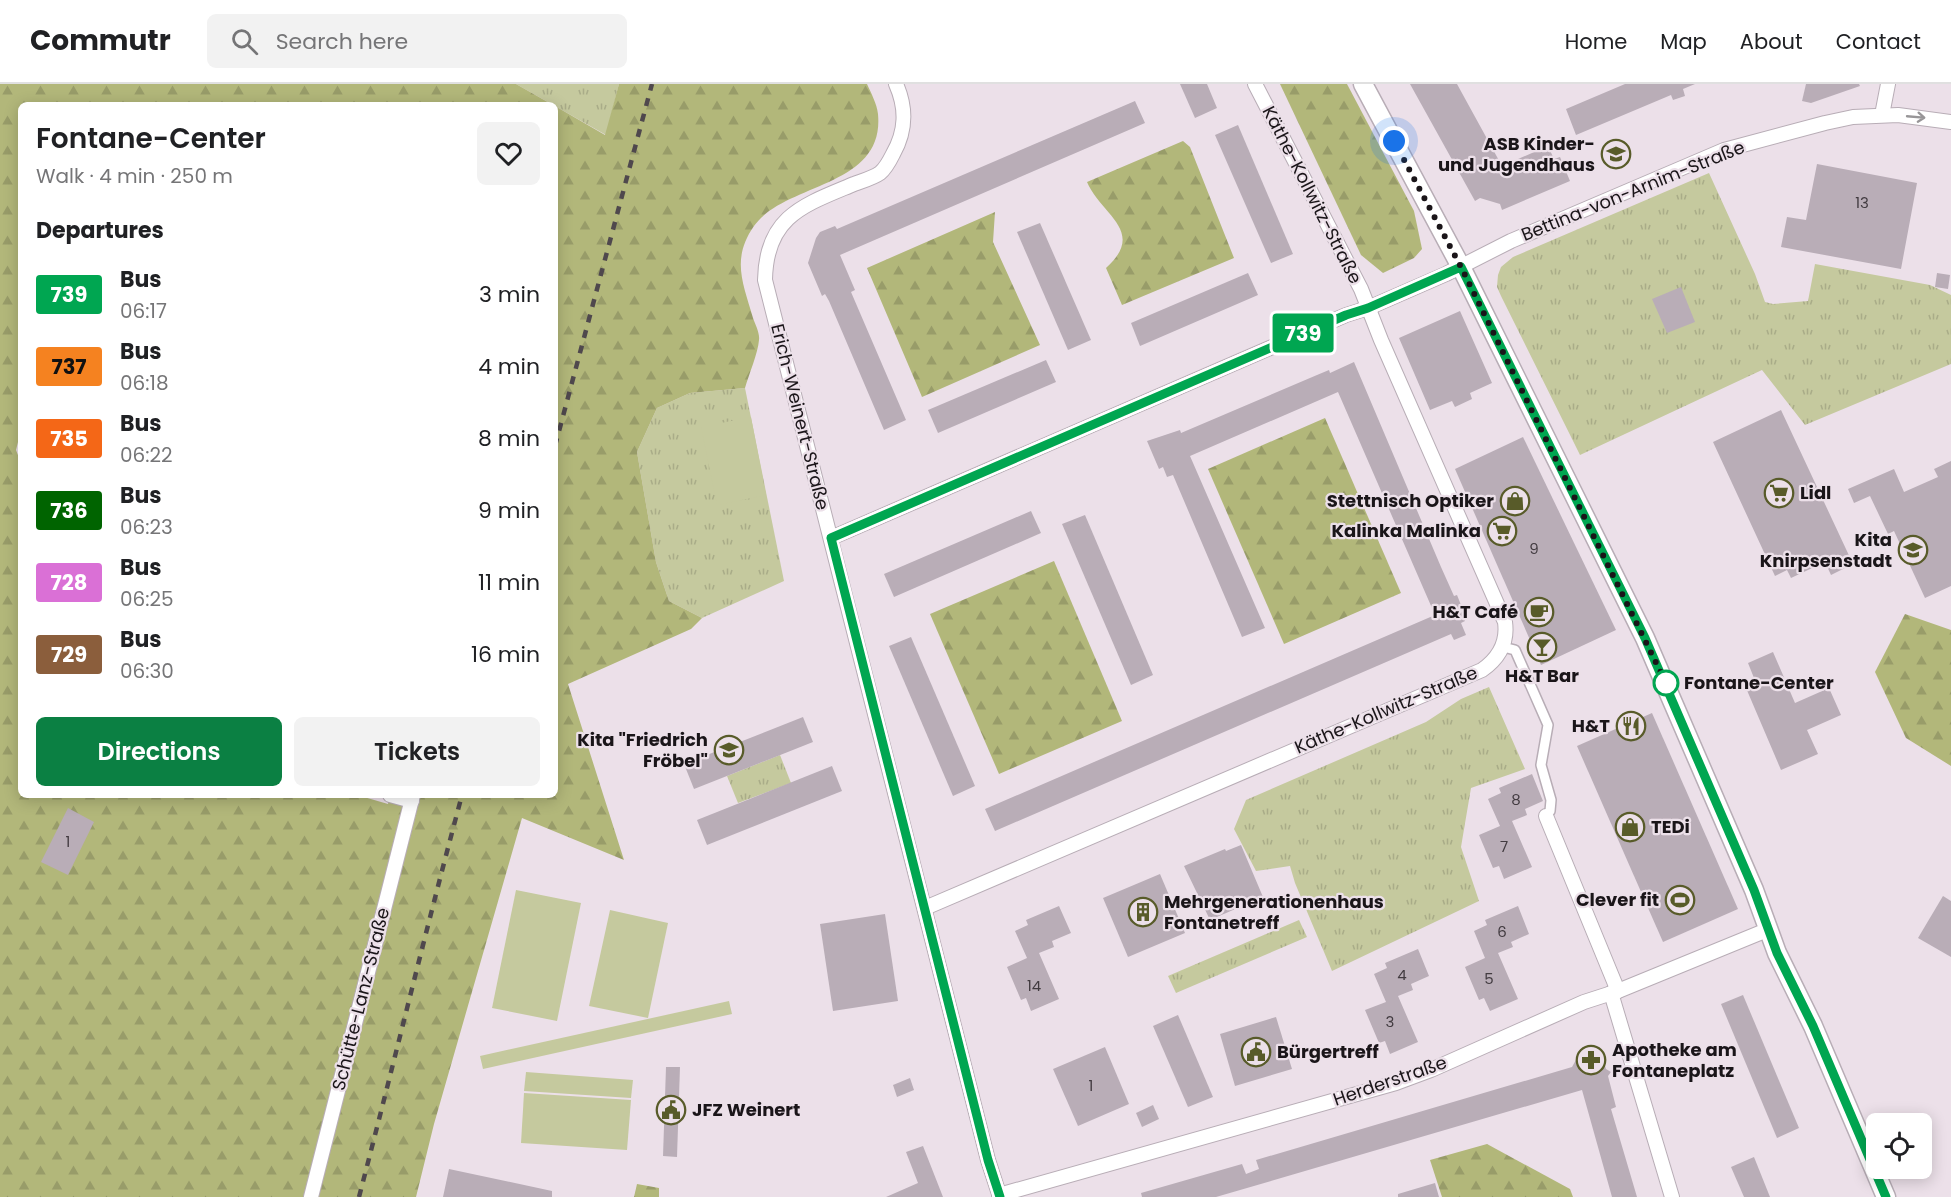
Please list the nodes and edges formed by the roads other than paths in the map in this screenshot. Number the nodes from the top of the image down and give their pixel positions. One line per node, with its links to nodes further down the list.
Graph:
1 (896, 84): 9 (street, Erich-Weinert-Straße)
2 (1255, 84): 8 (street, Käthe-Kollwitz-Straße)
3 (1363, 84): 7 (main road)
4 (1888, 84): 5 (street)
5 (1882, 115): 6 (street, Bettina-von-Arnim-Straße, one-way to 6); 7 (street, Bettina-von-Arnim-Straße)
6 (1951, 122)
7 (1461, 267): 8 (street, Bettina-von-Arnim-Straße); 14 (main road)
8 (1368, 308): 9 (street, Bettina-von-Arnim-Straße); 10 (street, Käthe-Kollwitz-Straße)
9 (831, 538): 13 (street, Erich-Weinert-Straße)
10 (1503, 647): 12 (street); 13 (street, Käthe-Kollwitz-Straße)
11 (412, 798): 17 (street, Schütte-Lanz-Straße)
12 (1546, 816): 15 (street)
13 (925, 908): 16 (street, Erich-Weinert-Straße)
14 (1767, 930): 15 (street, Herderstraße); 19 (main road)
15 (1615, 992): 16 (street, Herderstraße); 18 (street)
16 (1000, 1196)
17 (311, 1197)
18 (1672, 1197)
19 (1886, 1197)

